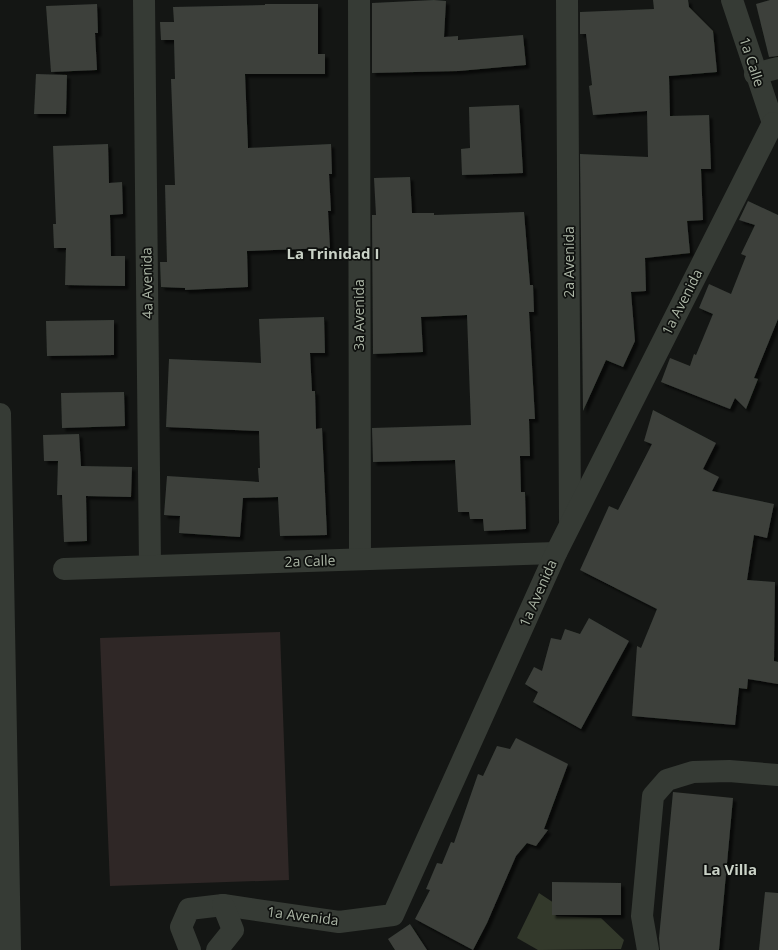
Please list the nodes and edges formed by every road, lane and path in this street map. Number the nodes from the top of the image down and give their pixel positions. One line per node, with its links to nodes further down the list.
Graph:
1 (144, 0): 12 (street, 4a Avenida)
2 (359, 0): 11 (street, 3a Avenida)
3 (567, 0): 9 (street, 2a Avenida)
4 (732, 0): 6 (street, 1a Calle)
5 (778, 68): 6 (street)
6 (755, 74): 7 (street, 1a Calle)
7 (775, 122): 9 (street, 1a Avenida)
8 (0, 414): 16 (street)
9 (570, 523): 10 (street, 1a Avenida)
10 (556, 553): 11 (street, 2a Calle); 15 (street, 1a Avenida)
11 (360, 559): 12 (street, 2a Calle)
12 (150, 566): 13 (street, 2a Calle)
13 (64, 569)
14 (778, 775): 19 (street)
15 (223, 906): 17 (street, 1a Avenida); 18 (street)
16 (10, 950)
17 (190, 950)
18 (217, 950)
19 (648, 950)

